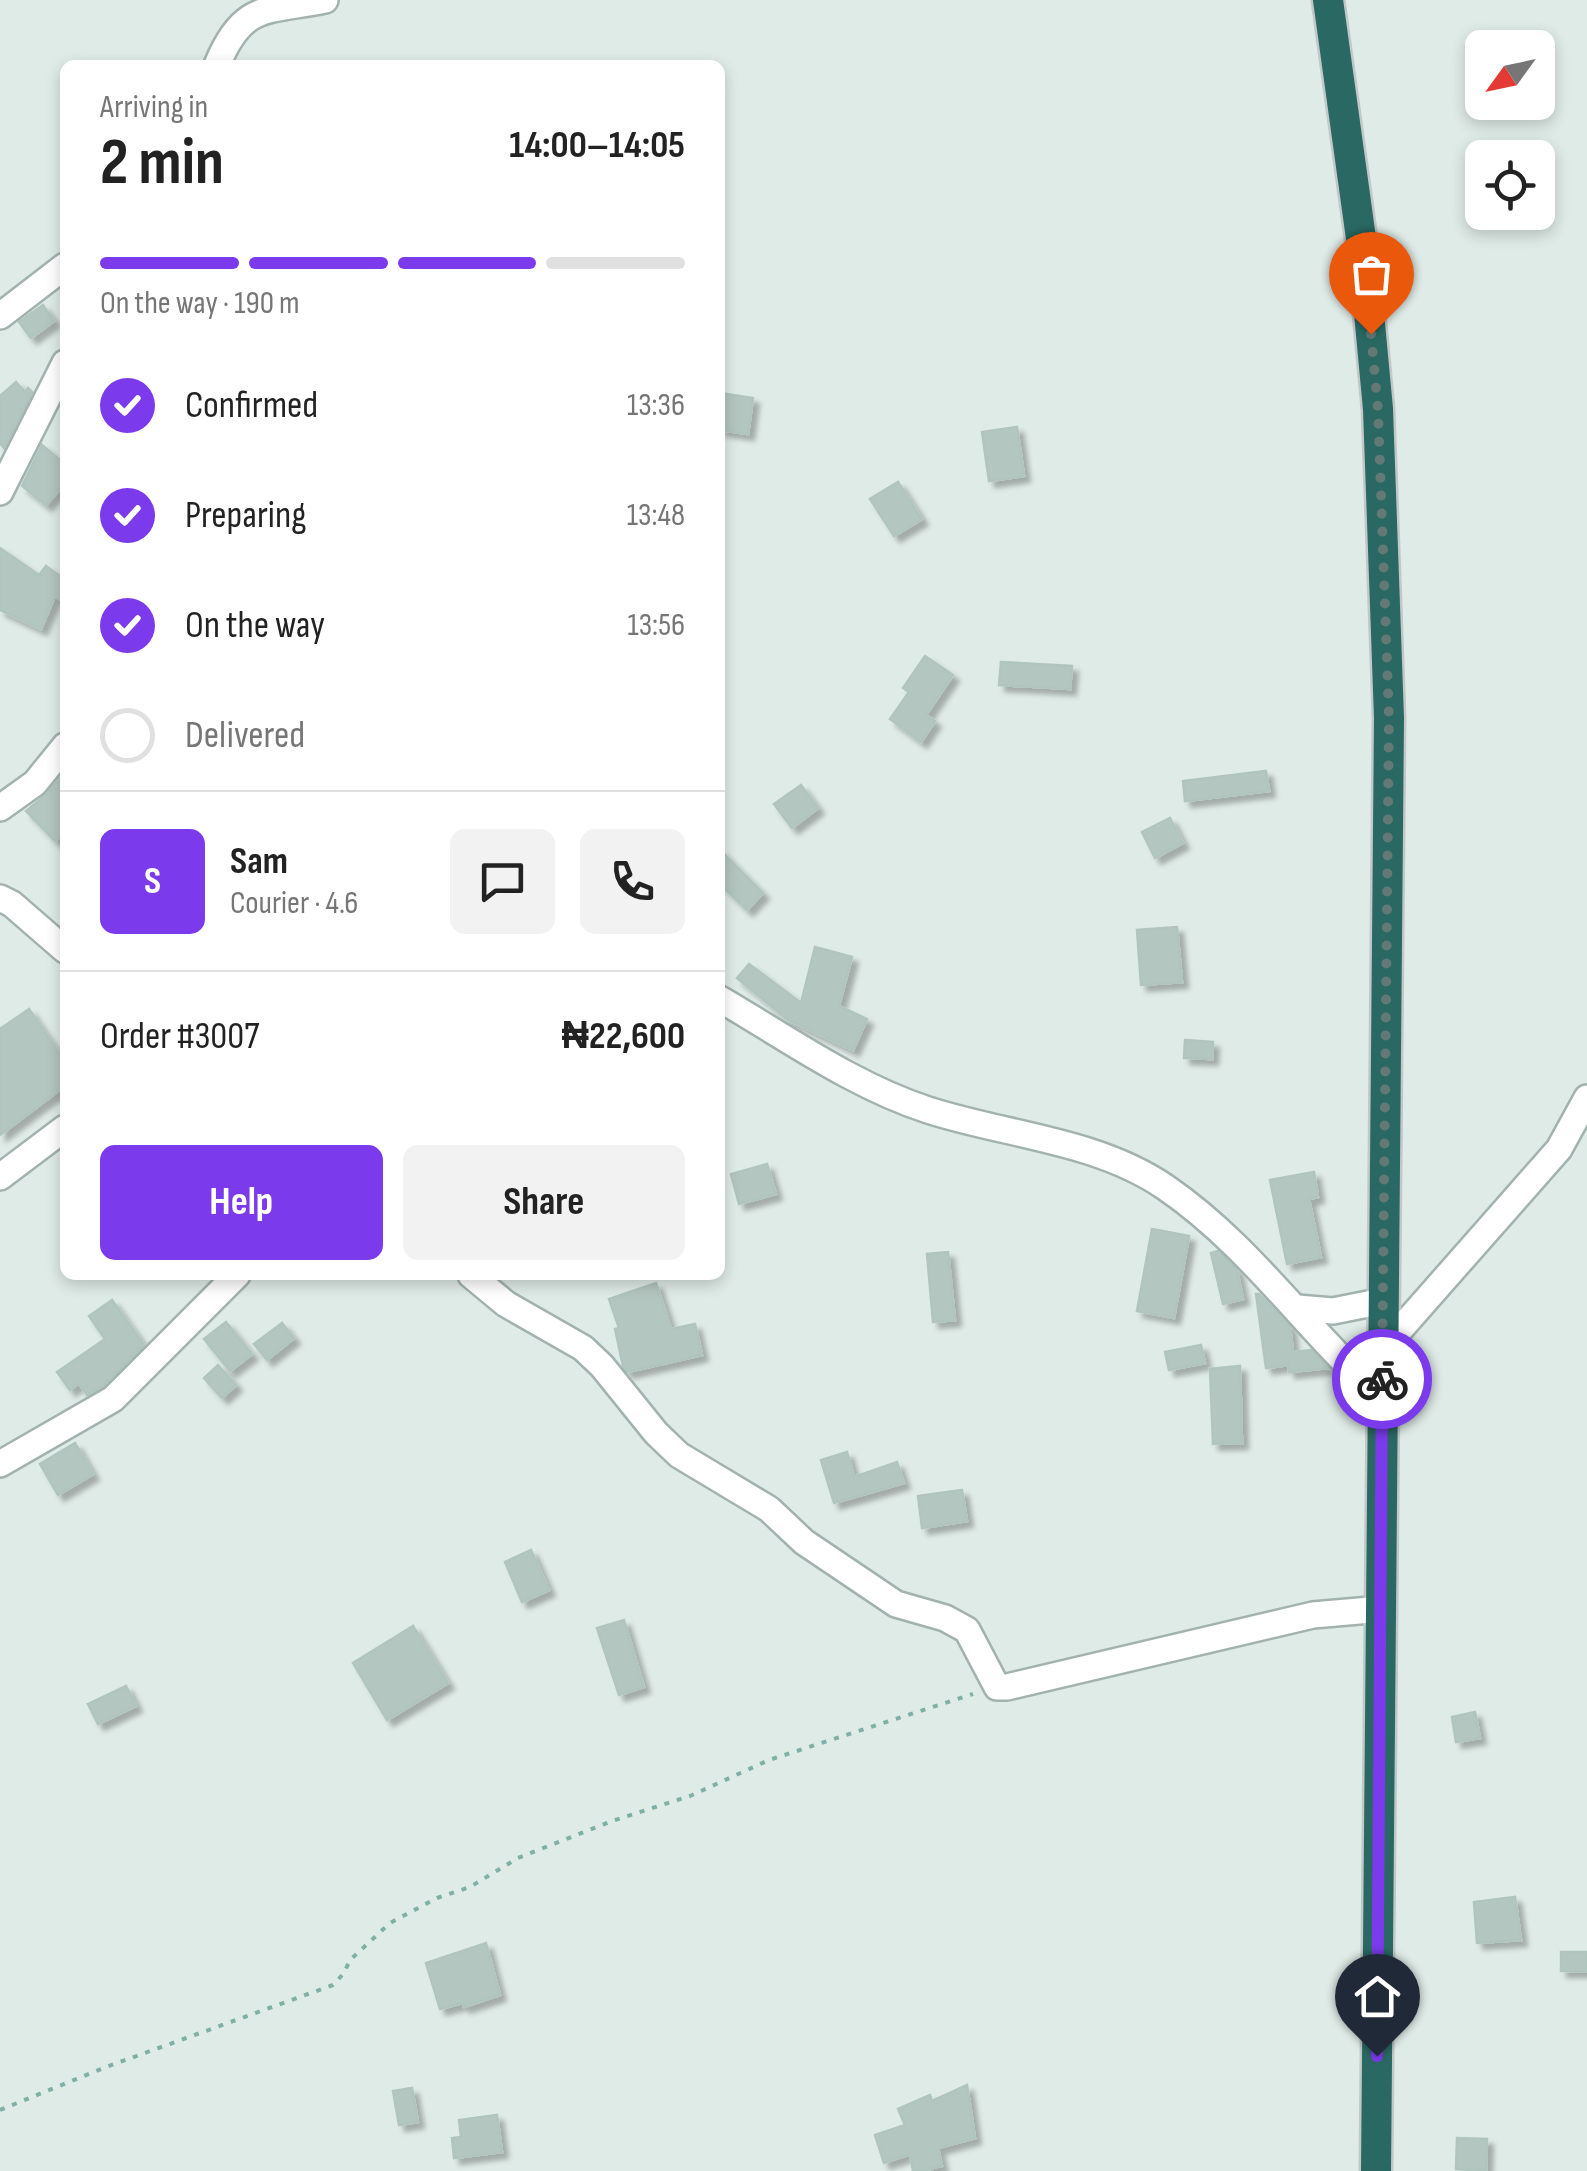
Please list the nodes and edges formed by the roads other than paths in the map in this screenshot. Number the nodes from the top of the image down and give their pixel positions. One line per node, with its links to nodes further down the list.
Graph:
1 (325, 0): 3 (street)
2 (1328, 0): 18 (highway)
3 (218, 60)
4 (60, 270): 5 (street)
5 (0, 316)
6 (60, 373): 7 (street)
7 (0, 492)
8 (60, 752): 9 (street)
9 (0, 808)
10 (0, 898): 11 (street)
11 (60, 946)
12 (725, 1002): 19 (street)
13 (1587, 1098): 20 (street)
14 (60, 1132): 15 (street)
15 (0, 1176)
16 (232, 1280): 22 (street)
17 (477, 1280): 23 (street)
18 (1383, 1300): 19 (street); 20 (highway)
19 (1297, 1308): 21 (street)
20 (1382, 1350): 21 (highway)
21 (1382, 1398): 23 (highway)
22 (0, 1464)
23 (1382, 1610): 24 (highway)
24 (1376, 2171)

